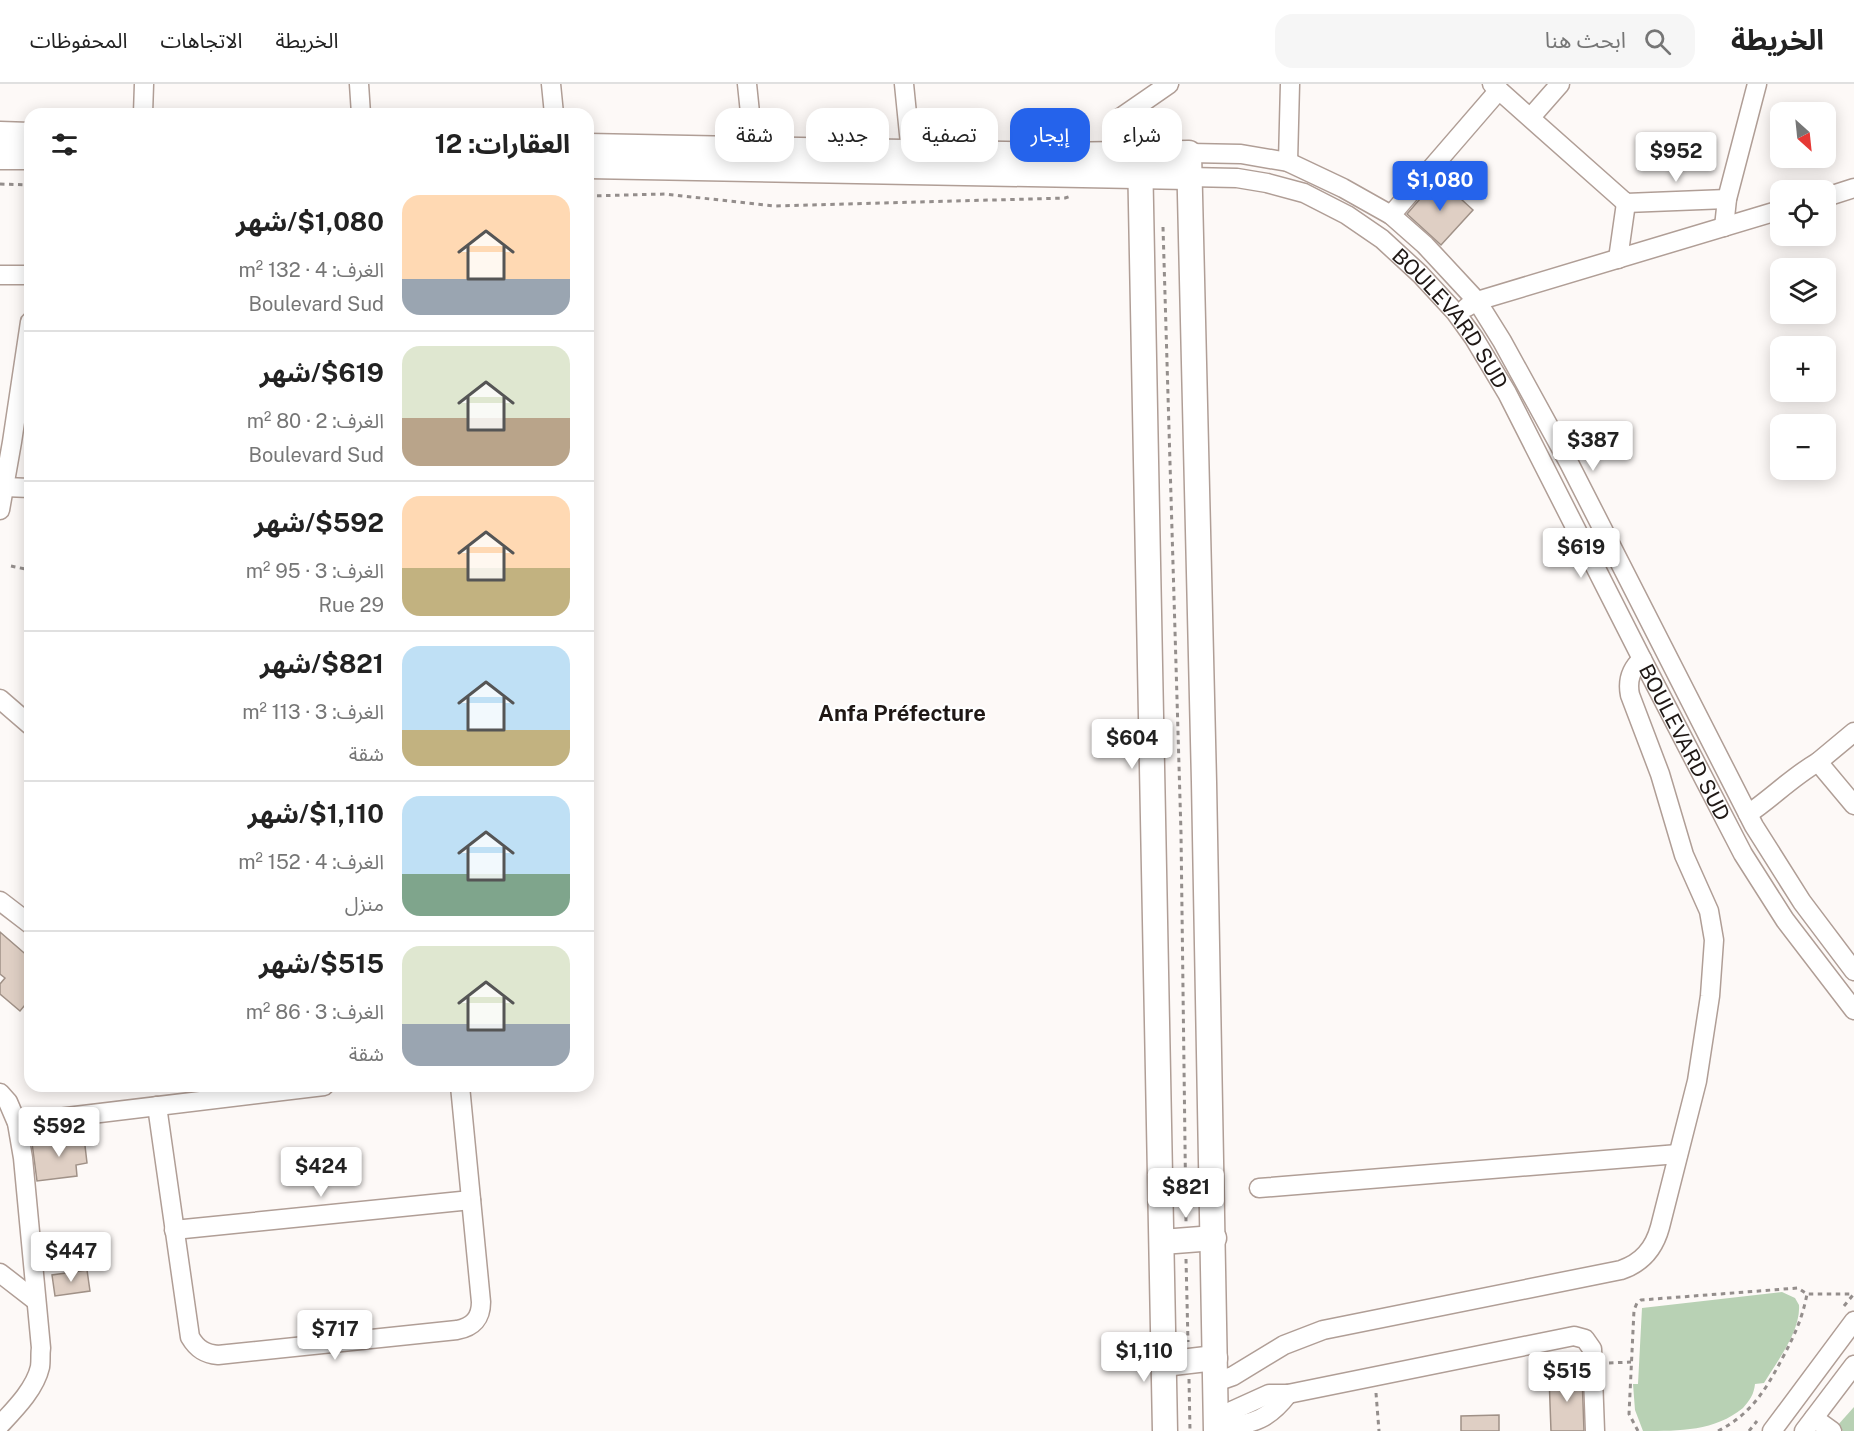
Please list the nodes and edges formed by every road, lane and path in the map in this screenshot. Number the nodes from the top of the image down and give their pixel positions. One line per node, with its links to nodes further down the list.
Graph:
1 (144, 84): 11 (street)
2 (359, 84): 12 (street)
3 (551, 84): 13 (street)
4 (747, 84): 14 (street)
5 (904, 84): 15 (street)
6 (1169, 84): 16 (street)
7 (1290, 84): 31 (street)
8 (1560, 84): 17 (street)
9 (1757, 84): 40 (street)
10 (1496, 87): 17 (street); 43 (street)
11 (142, 108)
12 (361, 108)
13 (553, 108)
14 (750, 108)
15 (906, 108)
16 (1134, 108)
17 (1531, 117): 41 (street)
18 (0, 134): 19 (main road)
19 (24, 135)
20 (594, 146): 21 (main road, BOULEVARD SUD)
21 (715, 156)
22 (0, 157): 23 (main road)
23 (24, 157)
24 (794, 160): 27 (main road, BOULEVARD SUD)
25 (715, 161): 33 (main road, BOULEVARD SUD)
26 (1102, 161): 28 (main road, BOULEVARD SUD)
27 (901, 162)
28 (998, 162)
29 (1132, 162): 77 (main road)
30 (1146, 162): 32 (main road, BOULEVARD SUD)
31 (1288, 162): 32 (street, BOULEVARD SUD); 43 (street, BOULEVARD SUD)
32 (1188, 165): 50 (street, BOULEVARD SUD); 76 (main road)
33 (594, 166)
34 (0, 184): 35 (path)
35 (24, 185)
36 (1854, 188): 38 (street)
37 (1076, 194): 39 (path)
38 (1836, 194)
39 (594, 196)
40 (1727, 200): 41 (street); 45 (street)
41 (1626, 202): 46 (street)
42 (1770, 213): 45 (street)
43 (1391, 215): 49 (street, BOULEVARD SUD)
44 (1163, 220): 78 (path)
45 (1724, 227): 46 (street)
46 (1618, 259): 49 (street)
47 (0, 275): 48 (street)
48 (24, 275)
49 (1477, 301): 50 (street); 63 (street, BOULEVARD SUD)
50 (1456, 313): 57 (street, BOULEVARD SUD)
51 (24, 359): 52 (street)
52 (4, 487): 53 (street); 54 (street)
53 (24, 488)
54 (0, 510)
55 (11, 566): 56 (path)
56 (24, 569)
57 (1641, 659): 67 (street, BOULEVARD SUD); 73 (street)
58 (0, 699): 59 (street)
59 (24, 720)
60 (1854, 732): 61 (street)
61 (1818, 762): 62 (street); 63 (street)
62 (1854, 805)
63 (1748, 814): 66 (street, BOULEVARD SUD)
64 (0, 901): 65 (street)
65 (24, 919)
66 (1851, 960)
67 (1854, 1010)
68 (0, 1092): 72 (street)
69 (229, 1092): 71 (street)
70 (461, 1092): 75 (street)
71 (157, 1106): 72 (street); 79 (street)
72 (17, 1123): 85 (street)
73 (1678, 1154): 74 (street); 94 (street)
74 (1259, 1188)
75 (471, 1200): 79 (street); 79 (street)
76 (1213, 1207): 78 (path); 80 (main road)
77 (1161, 1208): 78 (path); 81 (main road)
78 (1185, 1208): 81 (path)
79 (174, 1230)
80 (1214, 1238): 81 (main road); 87 (main road)
81 (1174, 1241): 88 (path); 91 (main road)
82 (0, 1273): 85 (street)
83 (1807, 1294): 84 (path); 89 (path); 103 (path)
84 (1853, 1294)
85 (36, 1301): 96 (street)
86 (1854, 1322): 104 (street)
87 (1215, 1358): 88 (main road); 94 (main road)
88 (1189, 1361): 91 (main road); 99 (path)
89 (1631, 1362): 90 (path); 102 (path)
90 (1593, 1363): 93 (street); 101 (street)
91 (1164, 1364): 98 (main road)
92 (1854, 1365): 95 (street)
93 (1375, 1376): 97 (street); 100 (path)
94 (1216, 1382): 97 (main road)
95 (1809, 1424): 105 (street)
96 (0, 1425)
97 (1216, 1426)
98 (1165, 1431)
99 (1190, 1431)
100 (1380, 1431)
101 (1595, 1431)
102 (1638, 1431)
103 (1718, 1431)
104 (1772, 1431)
105 (1832, 1431)

